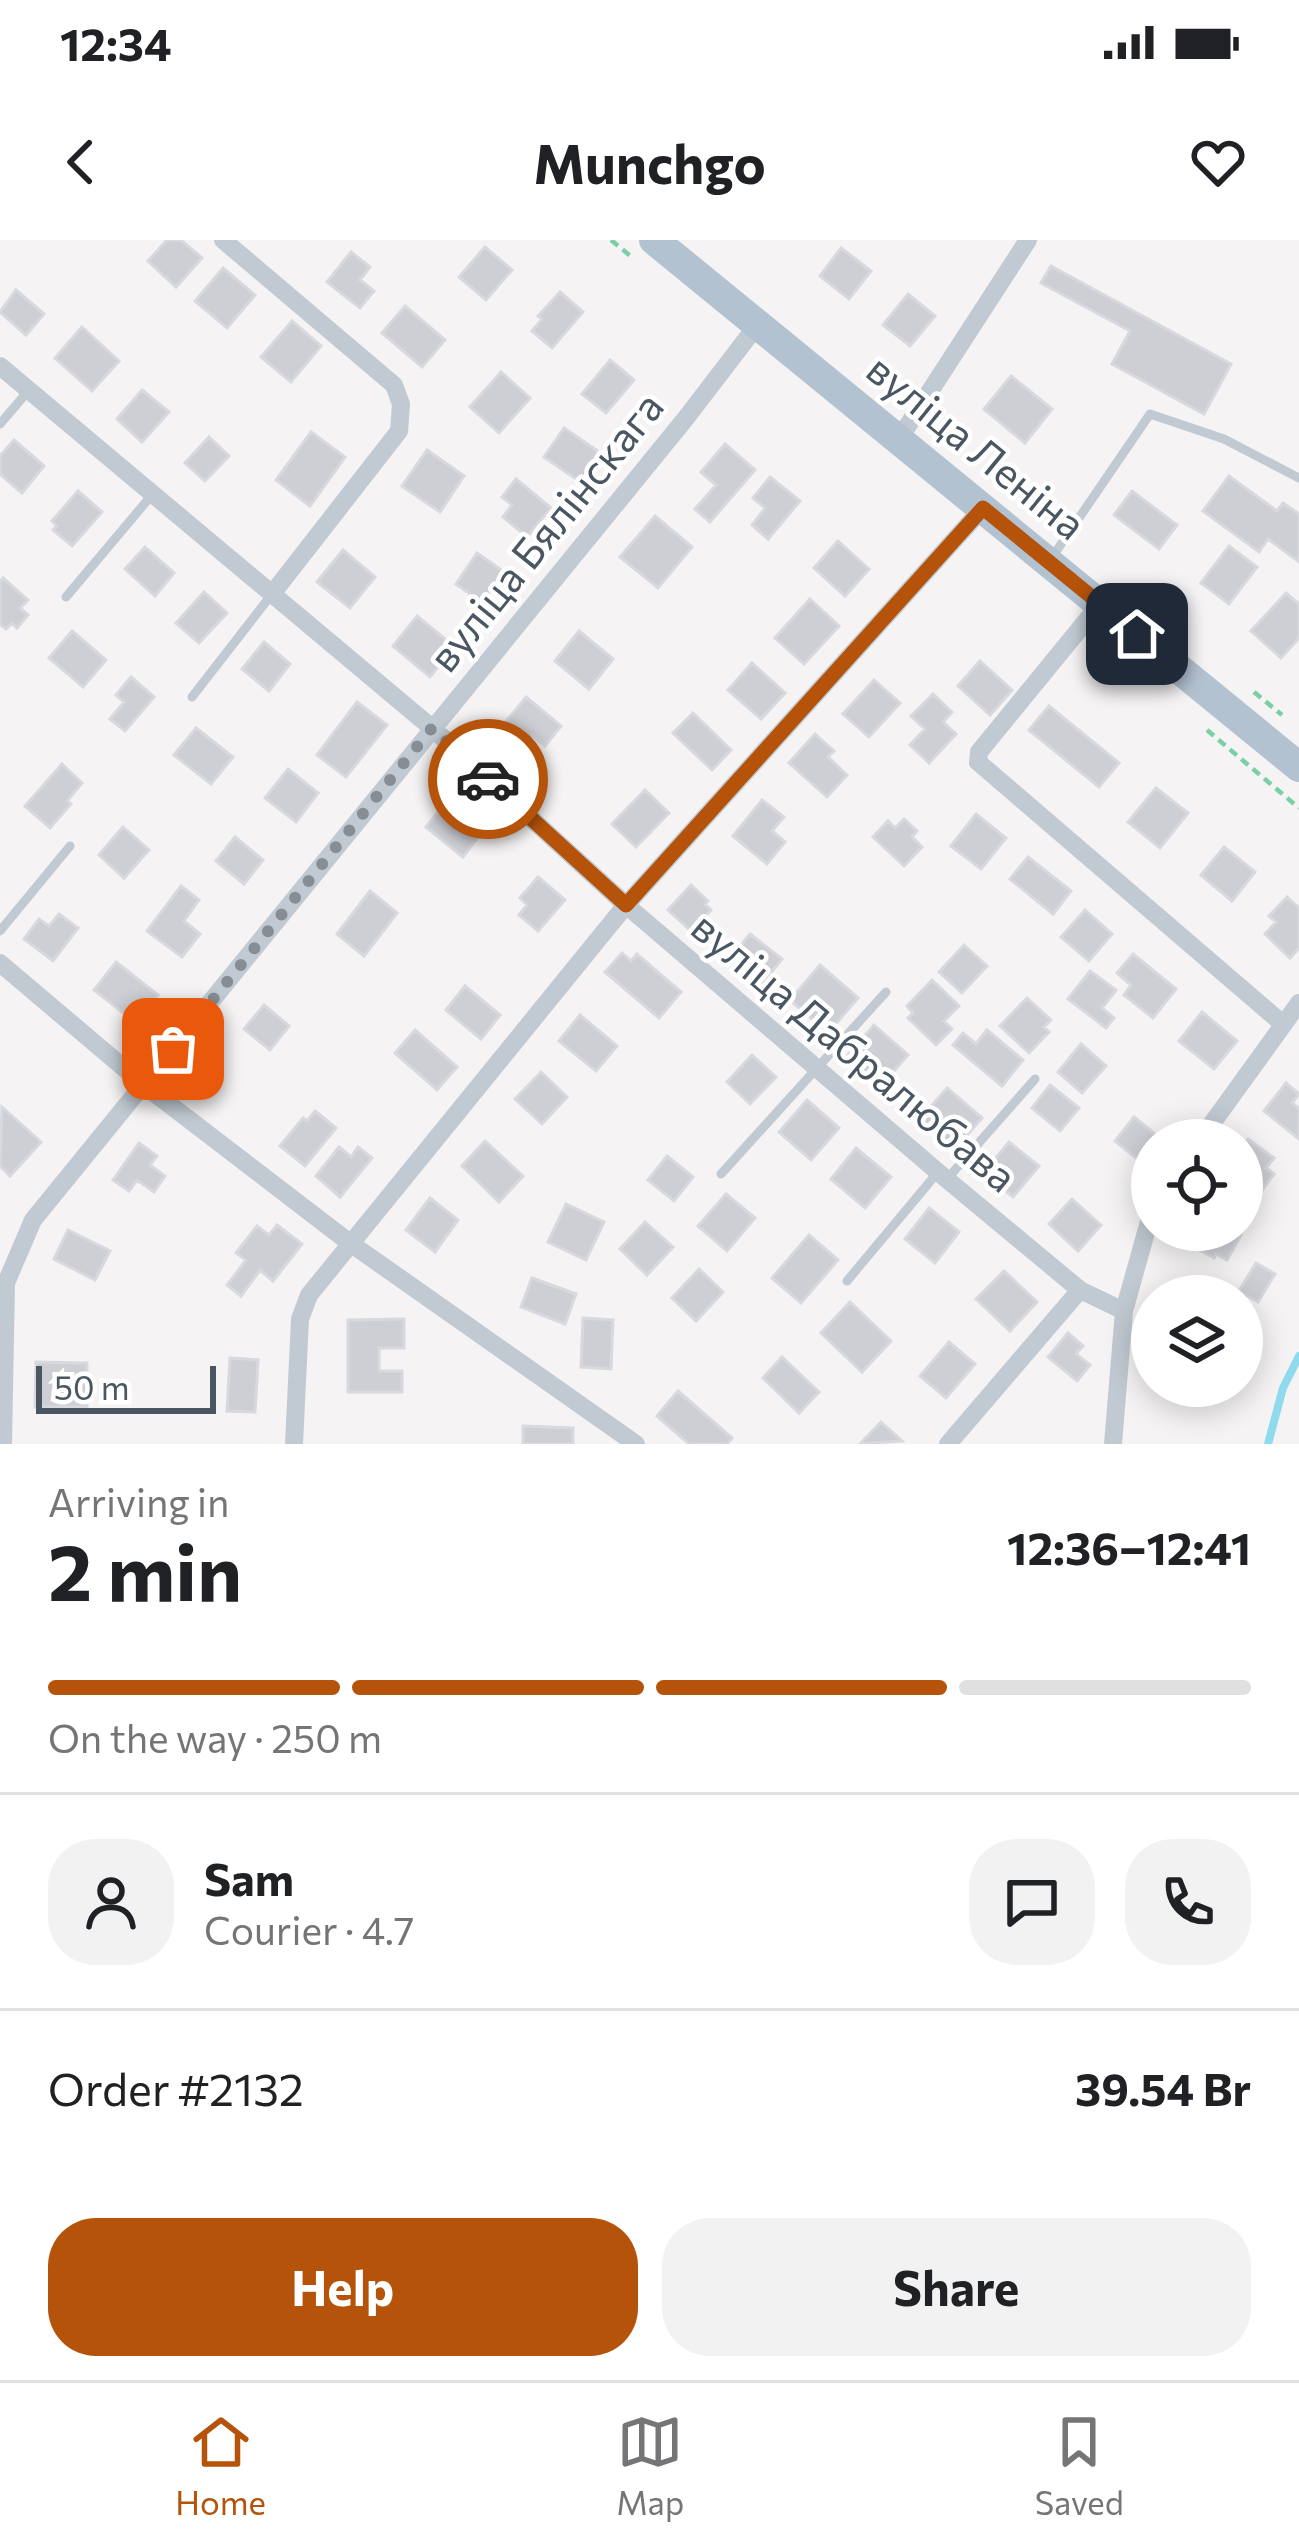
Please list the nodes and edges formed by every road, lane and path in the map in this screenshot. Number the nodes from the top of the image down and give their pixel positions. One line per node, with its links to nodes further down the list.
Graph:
1 (223, 240): 13 (street)
2 (654, 240): 4 (main road, вуліца Леніна)
3 (1028, 240): 8 (street)
4 (758, 324): 8 (main road, вуліца Леніна); 17 (street, вуліца Бялінскага)
5 (0, 366): 6 (street, вуліца Дабралюбава)
6 (29, 390): 7 (lane); 10 (street, вуліца Дабралюбава)
7 (0, 424)
8 (899, 440): 11 (main road, вуліца Леніна)
9 (1299, 478): 12 (lane)
10 (152, 494): 13 (street, вуліца Дабралюбава); 14 (lane)
11 (983, 508): 12 (main road, вуліца Леніна); 20 (street)
12 (1050, 561): 15 (main road, вуліца Леніна)
13 (272, 594): 16 (lane); 17 (street, вуліца Дабралюбава)
14 (66, 597)
15 (1100, 604): 18 (main road, вуліца Леніна); 25 (street)
16 (192, 697)
17 (432, 728): 20 (street, вуліца Дабралюбава); 28 (street, вуліца Бялінскага)
18 (1299, 767)
19 (70, 846): 21 (lane)
20 (626, 905): 26 (street, вуліца Дабралюбава); 32 (street)
21 (0, 931)
22 (0, 963): 28 (street)
23 (886, 992): 26 (lane)
24 (1299, 1003): 25 (street)
25 (1283, 1024): 29 (street)
26 (819, 1070): 30 (lane); 31 (street, вуліца Дабралюбава)
27 (1034, 1079): 31 (lane)
28 (144, 1085): 32 (street); 37 (street, вуліца Бялінскага)
29 (1215, 1119)
30 (721, 1174)
31 (942, 1176): 34 (lane); 35 (street, вуліца Дабралюбава)
32 (350, 1244): 38 (street); 39 (street)
33 (1141, 1251): 36 (street)
34 (847, 1281)
35 (1080, 1290): 36 (street, вуліца Дабралюбава); 40 (street)
36 (1124, 1311): 41 (street)
37 (3, 1444)
38 (294, 1444)
39 (636, 1444)
40 (948, 1444)
41 (1113, 1444)

